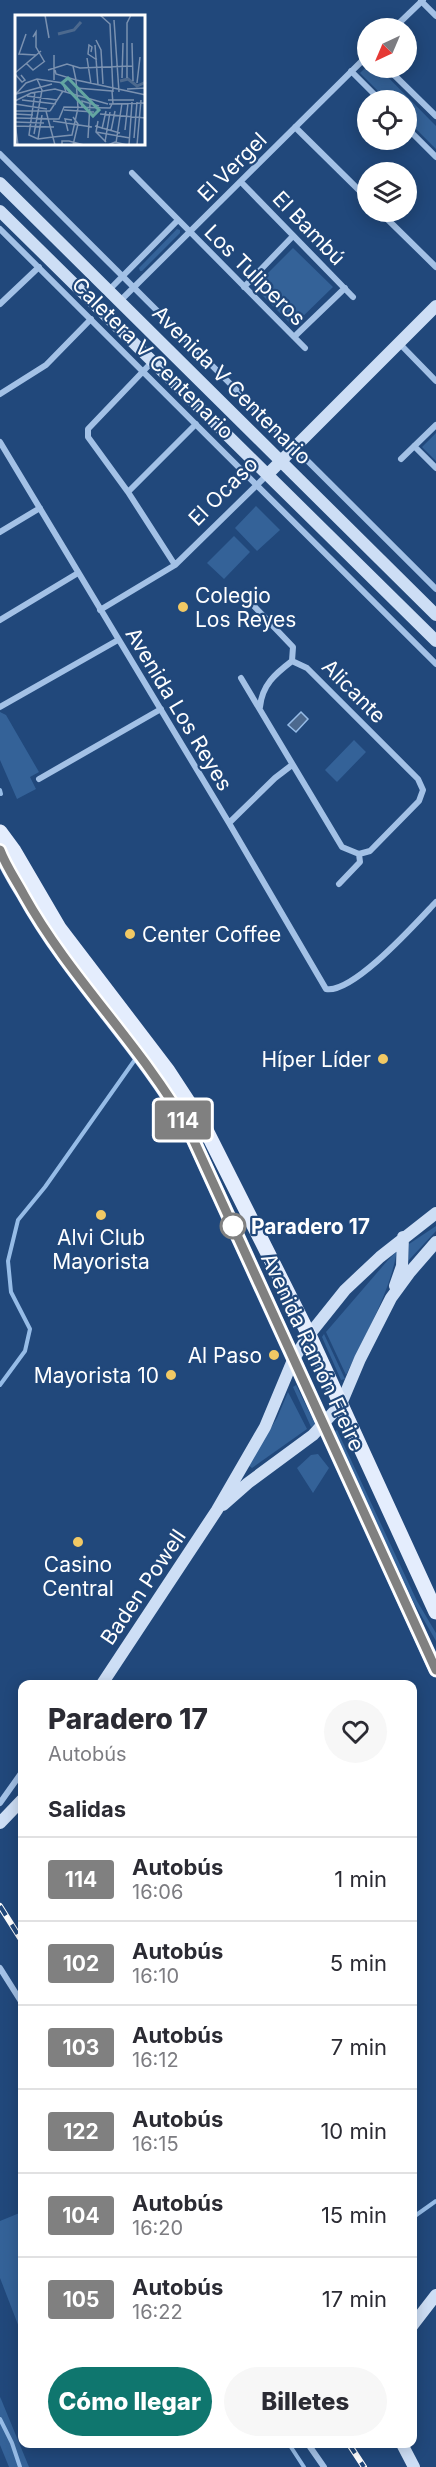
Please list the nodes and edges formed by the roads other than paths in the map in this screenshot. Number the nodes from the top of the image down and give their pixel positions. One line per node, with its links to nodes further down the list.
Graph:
1 (422, 1): 2 (street); 3 (street)
2 (436, 16)
3 (404, 18)
4 (357, 65): 5 (street, El Vergel)
5 (351, 71): 7 (street); 9 (street, El Vergel)
6 (397, 78): 8 (street)
7 (370, 90)
8 (436, 116)
9 (295, 128): 14 (street, El Vergel); 16 (street)
10 (417, 138): 12 (street)
11 (0, 154): 25 (street, Caletera V Centenario)
12 (436, 157)
13 (132, 173): 18 (street, Los Tuliperos)
14 (241, 182): 21 (street, El Vergel); 22 (street, El Bambú)
15 (0, 183): 29 (main road, Avenida V Centenario)
16 (357, 188)
17 (0, 211): 38 (main road, Avenida V Centenario)
18 (178, 220): 21 (street, Los Tuliperos); 25 (street)
19 (390, 222): 24 (street)
20 (0, 228): 23 (street, Caletera V Centenario)
21 (189, 233): 26 (street, Los Tuliperos); 27 (street, El Vergel)
22 (293, 236): 26 (street); 28 (street, El Bambú)
23 (39, 267): 32 (street); 34 (street, Caletera V Centenario)
24 (436, 267)
25 (121, 277): 27 (street, Caletera V Centenario); 29 (street)
26 (244, 287): 35 (street, Los Tuliperos)
27 (133, 288): 31 (street, El Vergel); 46 (street, Caletera V Centenario)
28 (345, 288): 30 (street, El Bambú); 35 (street)
29 (108, 290): 31 (main road, Avenida V Centenario)
30 (353, 297)
31 (120, 301): 48 (main road, Avenida V Centenario)
32 (0, 304)
33 (436, 306): 36 (main road, El Ocaso)
34 (91, 319): 39 (street, Caletera V Centenario); 41 (street)
35 (294, 337): 37 (street, Los Tuliperos)
36 (399, 343): 40 (street); 46 (main road, El Ocaso)
37 (305, 348)
38 (153, 361): 39 (street); 50 (main road, Avenida V Centenario)
39 (143, 371): 42 (street, Caletera V Centenario); 52 (street)
40 (436, 381)
41 (0, 394)
42 (196, 424): 51 (street, Caletera V Centenario); 52 (street)
43 (436, 425): 45 (street)
44 (0, 442): 53 (street, Avenida Los Reyes)
45 (414, 446): 47 (street); 49 (street)
46 (294, 448): 48 (main road, El Ocaso); 57 (street, Caletera V Centenario)
47 (401, 459)
48 (281, 461): 50 (main road, El Ocaso); 60 (main road, Avenida V Centenario)
49 (436, 468)
50 (268, 474): 51 (street, El Ocaso); 63 (main road, Avenida V Centenario)
51 (257, 485): 55 (street, El Ocaso); 65 (street, Caletera V Centenario)
52 (128, 492): 55 (street)
53 (40, 508): 54 (street); 56 (street, Avenida Los Reyes)
54 (0, 532)
55 (175, 565): 59 (street, El Ocaso)
56 (78, 573): 59 (street, Avenida Los Reyes); 61 (street)
57 (436, 589)
58 (250, 602): 64 (street)
59 (100, 610): 62 (street, Avenida Los Reyes)
60 (436, 615)
61 (0, 620)
62 (118, 640): 67 (street); 69 (street, Avenida Los Reyes)
63 (436, 641)
64 (292, 661): 68 (street, Alicante); 75 (street, Alicante)
65 (436, 664)
66 (241, 678): 68 (street)
67 (0, 707)
68 (260, 707): 70 (street)
69 (161, 709): 71 (street); 72 (street, Avenida Los Reyes)
70 (292, 765): 72 (street); 75 (street)
71 (39, 779)
72 (229, 823): 77 (street, Avenida Los Reyes)
73 (0, 832): 79 (main road, Avenida Ramón Freire)
74 (0, 850): 78 (main road, Avenida Ramón Freire)
75 (358, 854): 76 (street)
76 (339, 884)
77 (436, 902)
78 (136, 1052): 79 (main road); 85 (main road, Avenida Ramón Freire)
79 (168, 1071): 84 (main road, Avenida Ramón Freire)
80 (436, 1213): 81 (main road, Baden Powell)
81 (403, 1237): 83 (main road); 84 (main road, Baden Powell)
82 (436, 1242): 83 (main road, Baden Powell)
83 (391, 1298): 86 (main road, Baden Powell)
84 (309, 1335): 85 (main road, Baden Powell); 86 (main road, Avenida Ramón Freire)
85 (293, 1360): 87 (main road, Avenida Ramón Freire); 88 (main road, Baden Powell)
86 (341, 1404): 87 (main road, Baden Powell); 89 (main road, Avenida Ramón Freire)
87 (323, 1425): 88 (main road, Baden Powell); 90 (main road, Avenida Ramón Freire)
88 (217, 1510): 91 (main road, Baden Powell)
89 (436, 1612)
90 (436, 1670)
91 (105, 1680)
92 (18, 1778): 93 (street)
93 (0, 1803)
94 (18, 1804): 95 (main road)
95 (0, 1823)
96 (0, 1968): 97 (street)
97 (18, 1997)
98 (436, 2295): 99 (main road)
99 (417, 2320)
100 (311, 2448): 102 (street)
101 (404, 2448): 103 (main road)
102 (324, 2467)
103 (414, 2467)

